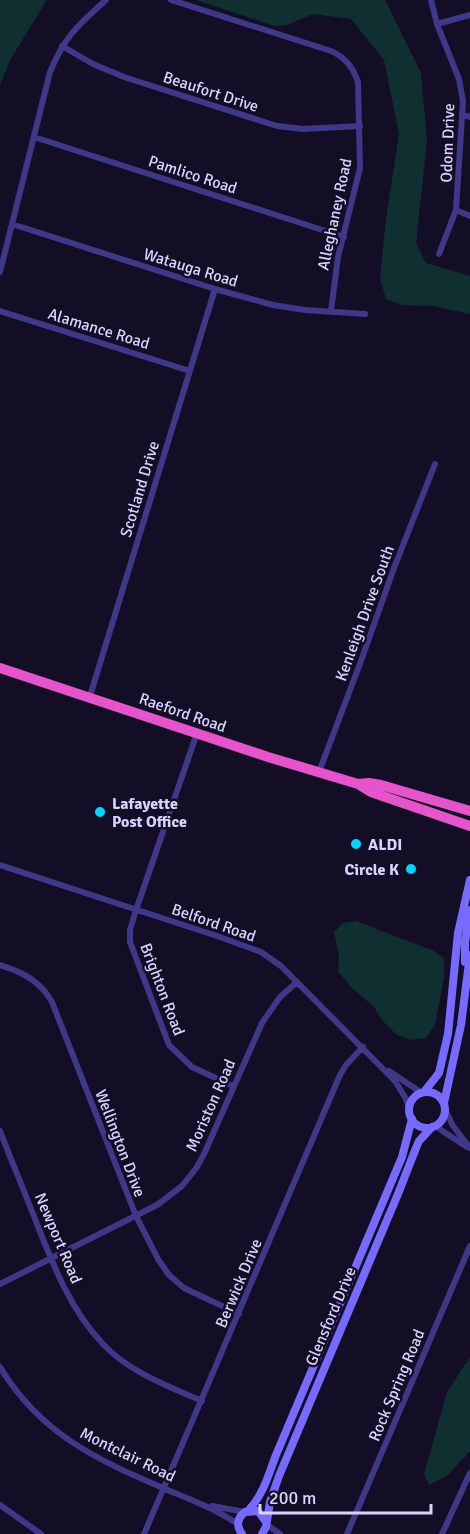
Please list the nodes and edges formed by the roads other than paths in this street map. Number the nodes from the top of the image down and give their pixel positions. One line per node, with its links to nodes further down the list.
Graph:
1 (106, 0): 6 (street)
2 (171, 0): 9 (street, Alleghaney Road)
3 (431, 0): 5 (street, Odom Drive)
4 (470, 15): 5 (street)
5 (437, 24): 7 (street, Odom Drive)
6 (62, 46): 9 (street, Beaufort Drive); 10 (street)
7 (462, 114): 8 (street); 11 (street, Odom Drive)
8 (470, 117)
9 (360, 126): 14 (street, Alleghaney Road)
10 (34, 137): 13 (street); 14 (street, Pamlico Road)
11 (456, 210): 12 (street); 15 (street, Odom Drive)
12 (470, 216)
13 (12, 224): 16 (street); 17 (street, Watauga Road)
14 (344, 237): 19 (street, Alleghaney Road)
15 (440, 254)
16 (0, 272)
17 (215, 289): 19 (street, Watauga Road); 21 (street, Scotland Drive)
18 (0, 311): 21 (street, Alamance Road)
19 (331, 311): 20 (street, Watauga Road)
20 (366, 314)
21 (190, 371): 24 (street, Scotland Drive)
22 (435, 464): 26 (street, Kenleigh Drive South)
23 (0, 668): 24 (highway, Raeford Road)
24 (90, 696): 25 (highway, Raeford Road)
25 (197, 733): 26 (highway, Raeford Road); 32 (street, Brighton Road)
26 (319, 772): 27 (highway, Raeford Road)
27 (358, 784): 28 (highway, Raeford Road); 29 (highway, Raeford Road)
28 (470, 811)
29 (470, 826)
30 (0, 865): 32 (street, Belford Road)
31 (470, 880): 41 (main road)
32 (136, 910): 36 (street, Belford Road); 40 (street, Brighton Road)
33 (470, 910): 37 (main road)
34 (470, 955): 37 (main road)
35 (0, 965): 48 (street, Wellington Drive)
36 (297, 982): 38 (street, Belford Road); 40 (street, Moriston Road)
37 (465, 983): 42 (main road)
38 (363, 1047): 39 (street, Belford Road); 54 (street, Berwick Drive)
39 (381, 1066): 41 (street, Belford Road); 43 (street, Belford Road)
40 (233, 1086): 48 (street, Moriston Road)
41 (423, 1092): 42 (main road); 43 (main road)
42 (445, 1106): 45 (main road); 47 (street)
43 (409, 1108): 44 (main road)
44 (412, 1119): 45 (main road); 61 (main road, Glensford Drive)
45 (434, 1127): 47 (street); 62 (main road, Glensford Drive)
46 (0, 1131): 50 (street, Newport Road)
47 (470, 1149)
48 (136, 1215): 50 (street, Moriston Road); 54 (street, Wellington Drive)
49 (470, 1246): 51 (street, Rock Spring Road)
50 (50, 1258): 53 (street, Moriston Road); 56 (street, Newport Road)
51 (462, 1265): 52 (street); 68 (street, Rock Spring Road)
52 (470, 1268)
53 (0, 1284)
54 (239, 1314): 56 (street, Berwick Drive)
55 (0, 1367): 58 (street, Montclair Road)
56 (202, 1401): 58 (street, Berwick Drive)
57 (470, 1473): 69 (street)
58 (164, 1488): 59 (street, Montclair Road); 65 (street, Berwick Drive)
59 (203, 1503): 61 (street, Montclair Road); 63 (street, Montclair Road)
60 (0, 1505): 64 (street)
61 (247, 1511): 62 (main road); 63 (main road, Glensford Drive)
62 (266, 1523): 66 (main road, Glensford Drive); 67 (street)
63 (239, 1530)
64 (41, 1534)
65 (144, 1534)
66 (262, 1534)
67 (280, 1534)
68 (347, 1534)
69 (442, 1534)

